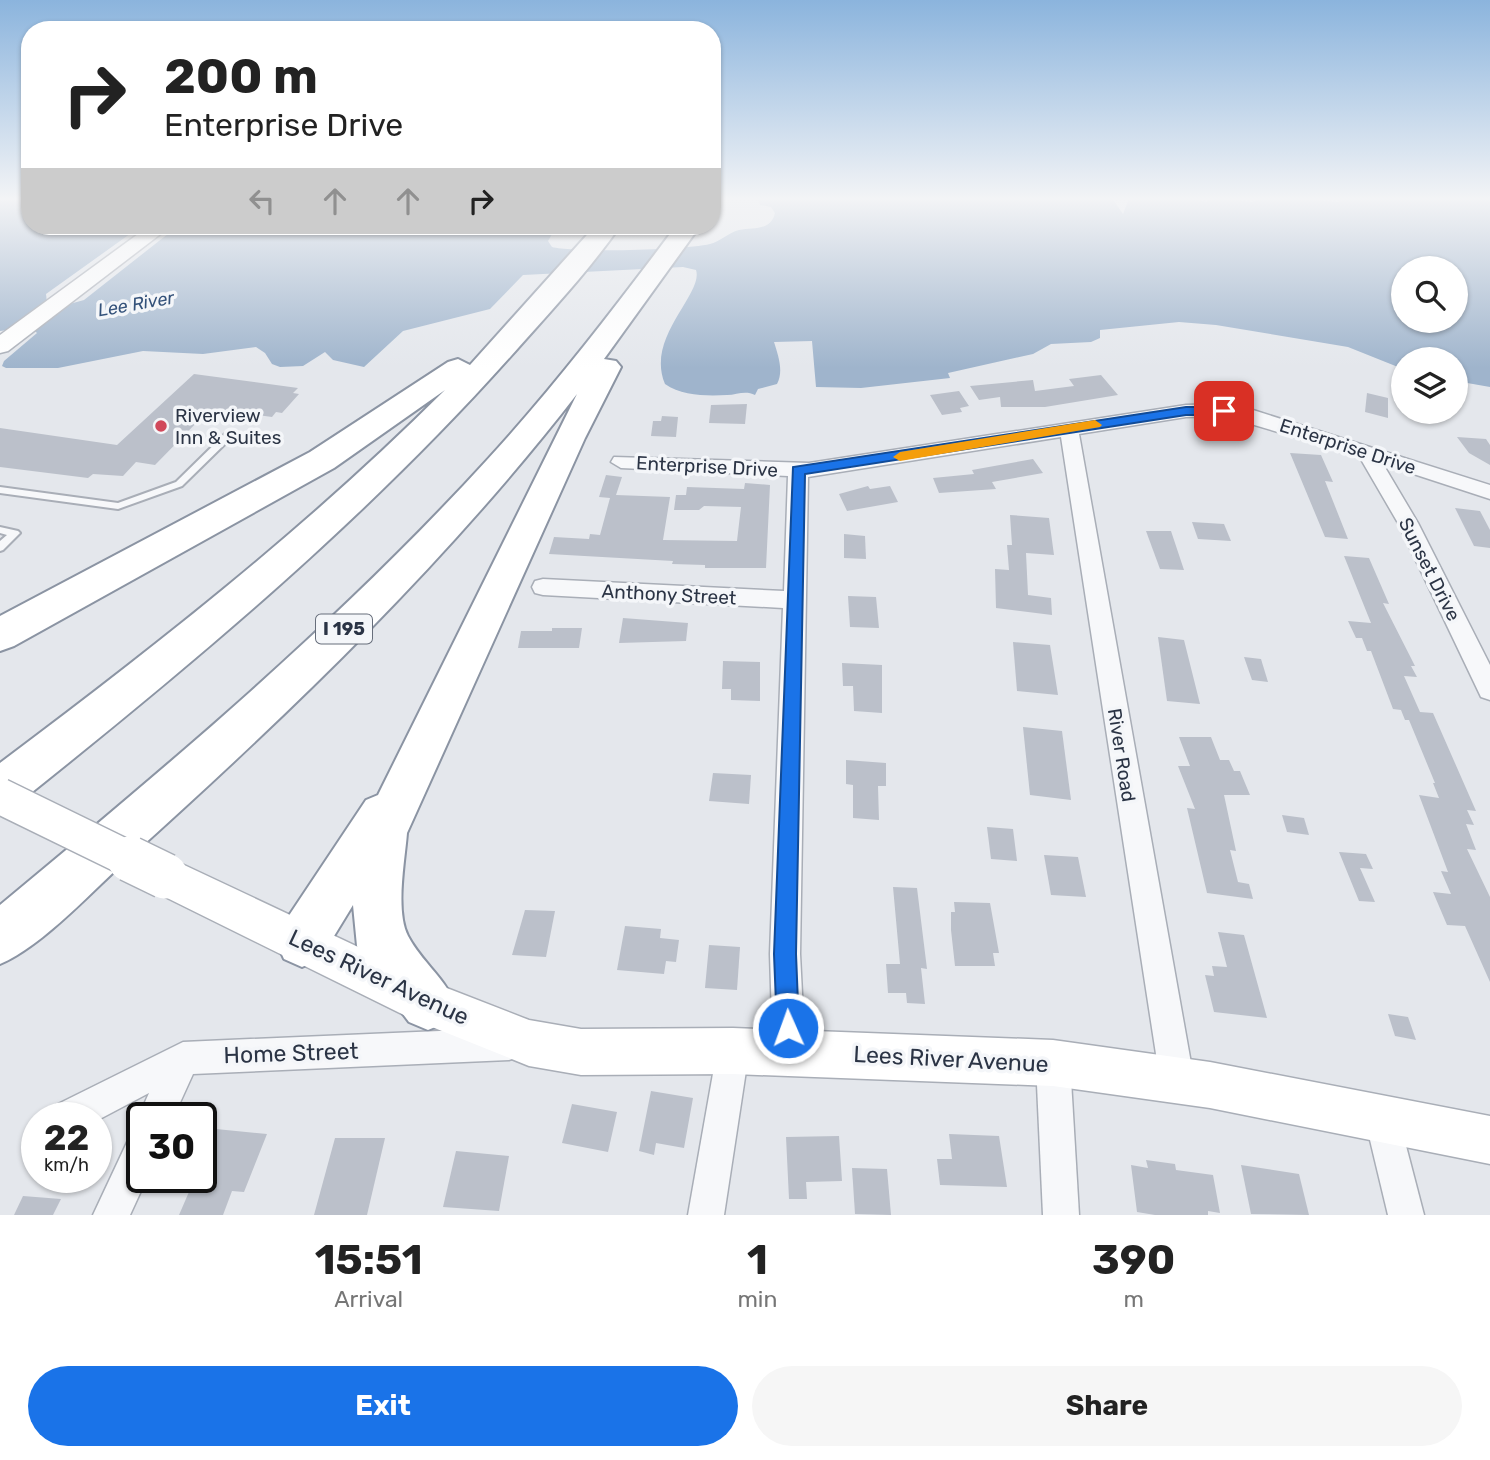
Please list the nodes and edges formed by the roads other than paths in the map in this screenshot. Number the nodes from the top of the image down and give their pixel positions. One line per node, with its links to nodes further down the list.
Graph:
1 (122, 255): 6 (main road)
2 (583, 255): 5 (highway)
3 (666, 255): 4 (highway, I 195)
4 (650, 277): 20 (highway); 23 (highway, I 195)
5 (559, 283): 18 (highway); 21 (highway)
6 (8, 340)
7 (1069, 429): 9 (street, Enterprise Drive); 11 (street, Enterprise Drive); 31 (street, River Road)
8 (230, 434): 12 (lane)
9 (1365, 451): 13 (street, Enterprise Drive); 19 (street, Sunset Drive)
10 (621, 462): 11 (street, Enterprise Drive)
11 (798, 470): 17 (street)
12 (0, 490)
13 (1490, 492)
14 (0, 530): 15 (lane)
15 (0, 547)
16 (542, 587): 17 (street, Anthony Street)
17 (795, 600): 28 (street)
18 (7, 631)
19 (1490, 690)
20 (432, 732): 24 (highway); 25 (highway)
21 (0, 790)
22 (0, 796): 24 (main road, Lees River Avenue, bridge)
23 (0, 938)
24 (302, 941): 25 (main road, Lees River Avenue)
25 (428, 1003): 26 (main road, Lees River Avenue)
26 (529, 1043): 27 (main road, Lees River Avenue); 29 (street, Home Street)
27 (733, 1051): 28 (main road, Lees River Avenue); 38 (street)
28 (789, 1052): 30 (main road, Lees River Avenue)
29 (183, 1058): 32 (street, Home Street); 33 (street)
30 (1053, 1063): 31 (main road, Lees River Avenue); 39 (street)
31 (1177, 1080): 34 (main road, Lees River Avenue)
32 (97, 1102)
33 (162, 1102)
34 (1382, 1119): 35 (main road, Lees River Avenue); 40 (street)
35 (1490, 1140)
36 (126, 1183): 37 (street)
37 (111, 1215)
38 (706, 1215)
39 (1061, 1215)
40 (1406, 1215)

